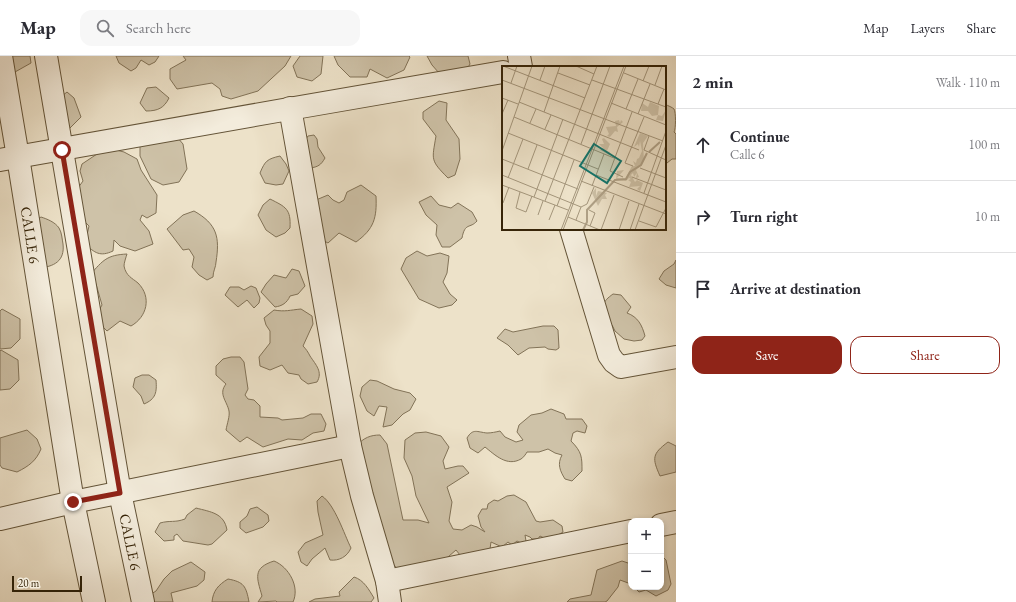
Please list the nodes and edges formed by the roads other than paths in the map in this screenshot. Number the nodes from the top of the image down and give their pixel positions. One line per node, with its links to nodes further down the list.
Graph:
1 (1, 56): 8 (street, CALLE 6)
2 (46, 56): 7 (street, CALLE 6)
3 (519, 56): 4 (street)
4 (521, 66)
5 (502, 72): 6 (street)
6 (290, 108): 7 (street); 11 (street)
7 (62, 150): 8 (street); 12 (street, CALLE 6)
8 (9, 158): 13 (street, CALLE 6)
9 (571, 230): 10 (street)
10 (676, 357)
11 (350, 446): 12 (street); 18 (street)
12 (120, 493): 13 (street); 20 (street, CALLE 6)
13 (73, 502): 14 (street); 19 (street, CALLE 6)
14 (0, 519)
15 (676, 522): 16 (street)
16 (664, 524)
17 (628, 532): 18 (street)
18 (388, 592)
19 (94, 602)
20 (143, 602)

